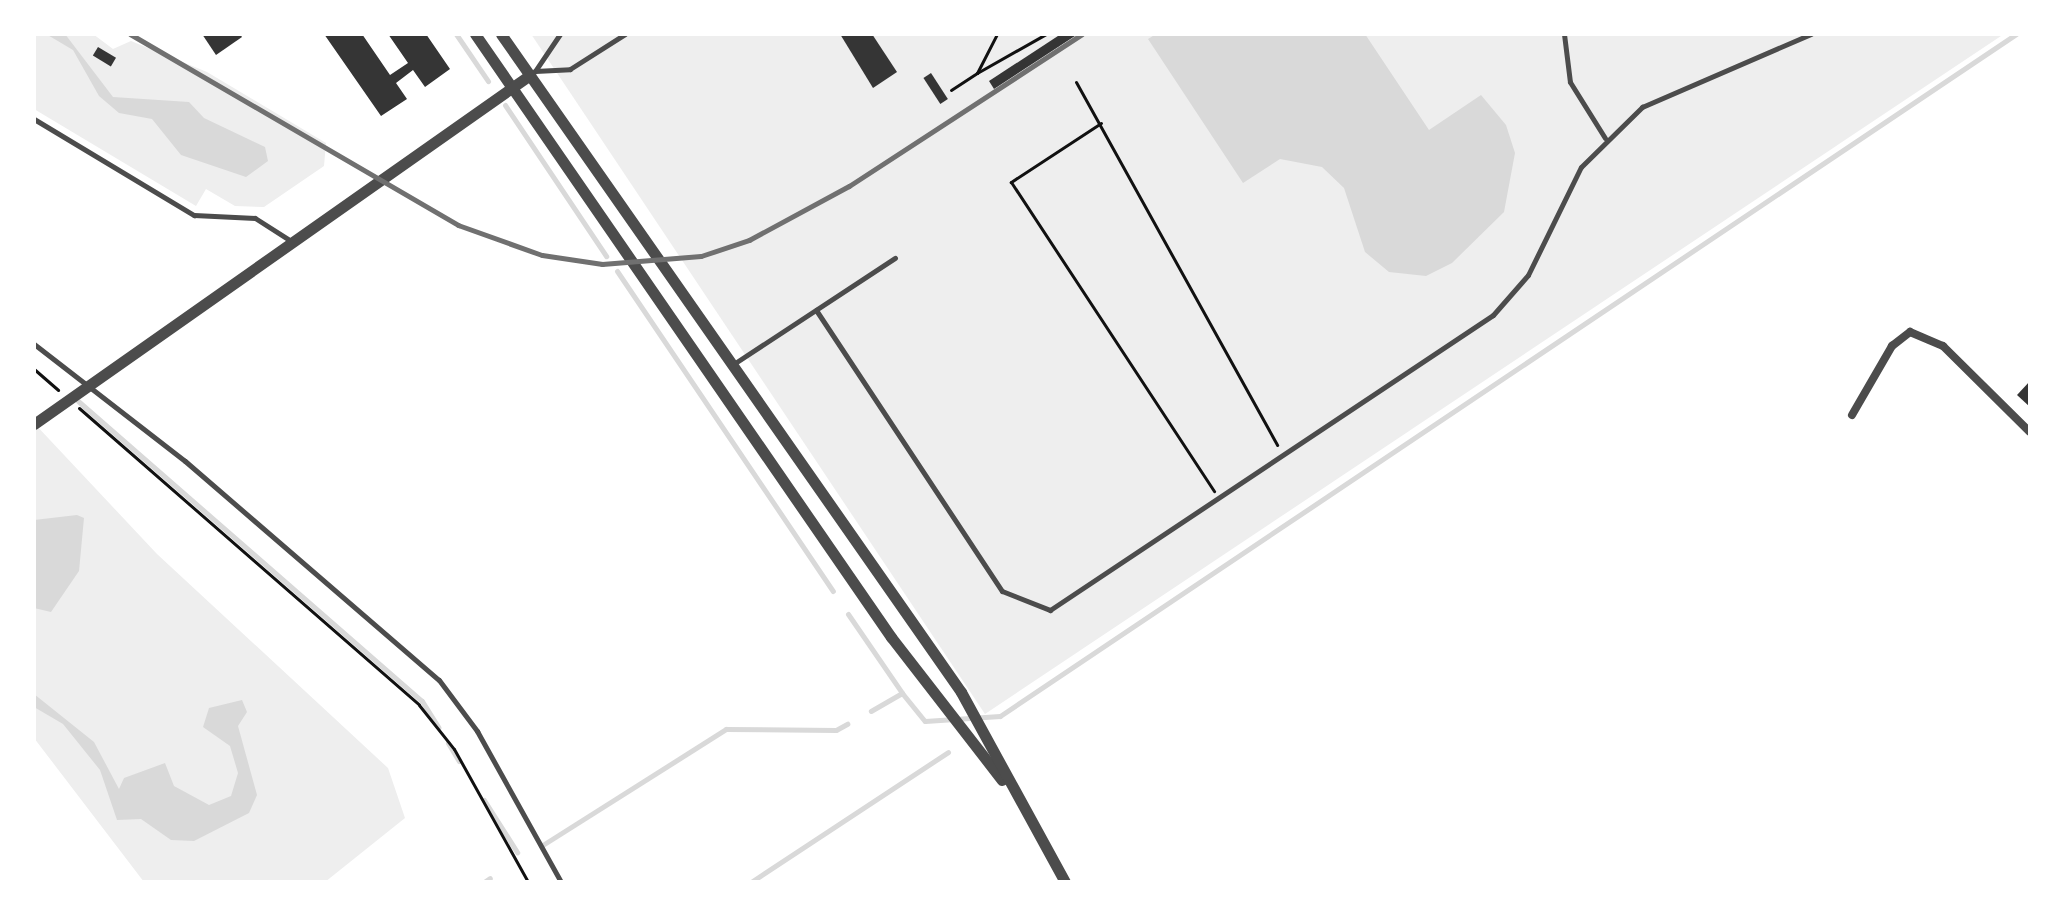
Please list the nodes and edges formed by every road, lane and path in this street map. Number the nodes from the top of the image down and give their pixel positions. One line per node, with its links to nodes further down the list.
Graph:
1 (475, 34): 14 (street)
2 (501, 34): 11 (street)
3 (560, 34): 11 (lane)
4 (625, 34): 11 (lane)
5 (997, 34): 12 (path)
6 (1046, 34): 12 (path)
7 (1493, 34): 8 (path)
8 (1521, 34)
9 (1564, 34): 18 (lane)
10 (1811, 34): 18 (lane)
11 (532, 73): 14 (street); 23 (street)
12 (977, 73): 15 (path)
13 (1076, 82): 17 (path)
14 (512, 87): 19 (street); 32 (street)
15 (951, 90)
16 (34, 119): 19 (lane)
17 (1101, 123): 30 (path); 31 (path)
18 (1605, 138): 30 (lane)
19 (292, 242): 25 (street)
20 (895, 258): 21 (lane)
21 (816, 310): 23 (lane); 31 (lane)
22 (34, 344): 25 (lane)
23 (730, 366): 32 (street)
24 (34, 369): 26 (path)
25 (86, 387): 26 (street); 34 (lane)
26 (69, 400): 28 (street); 33 (path)
27 (1852, 415): 29 (street)
28 (38, 421)
29 (2030, 432)
30 (1285, 458): 31 (lane)
31 (1220, 501)
32 (1017, 799): 35 (street)
33 (528, 882)
34 (561, 882)
35 (1065, 882)

